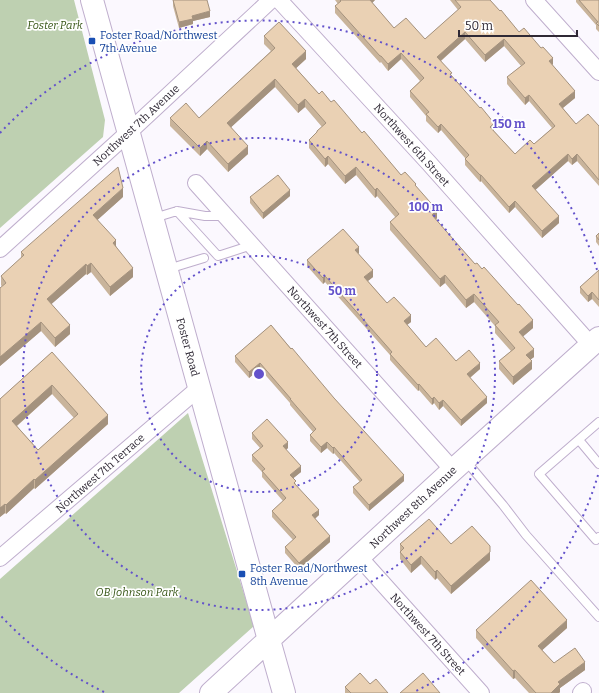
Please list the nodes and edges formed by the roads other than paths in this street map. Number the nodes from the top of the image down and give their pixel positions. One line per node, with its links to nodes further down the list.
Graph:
1 (92, 0): 6 (street, Foster Road)
2 (271, 0): 6 (street, Northwest 7th Avenue)
3 (279, 0): 15 (street, Northwest 6th Street)
4 (534, 0): 5 (street)
5 (599, 72)
6 (129, 132): 10 (street, Foster Road); 12 (street, Northwest 7th Avenue)
7 (196, 183): 9 (street, Northwest 7th Street)
8 (177, 211): 9 (lane); 10 (lane); 11 (lane)
9 (226, 216): 11 (street, Northwest 7th Street)
10 (153, 218): 14 (street, Foster Road)
11 (252, 246): 20 (street, Northwest 7th Street)
12 (0, 249)
13 (204, 258): 14 (lane)
14 (167, 269): 16 (street, Foster Road)
15 (595, 341): 20 (street, Northwest 8th Avenue)
16 (199, 388): 23 (street, Northwest 7th Terrace); 25 (street, Foster Road)
17 (599, 422): 18 (lane)
18 (579, 440): 19 (lane); 21 (lane)
19 (599, 464)
20 (459, 465): 22 (street, Northwest 8th Avenue); 24 (lane)
21 (599, 537)
22 (359, 557): 25 (street, Northwest 8th Avenue); 28 (street, Northwest 7th Street)
23 (0, 558)
24 (599, 617)
25 (269, 640): 26 (street, Northwest 8th Avenue); 27 (street, Foster Road)
26 (211, 693)
27 (284, 693)
28 (481, 693)

